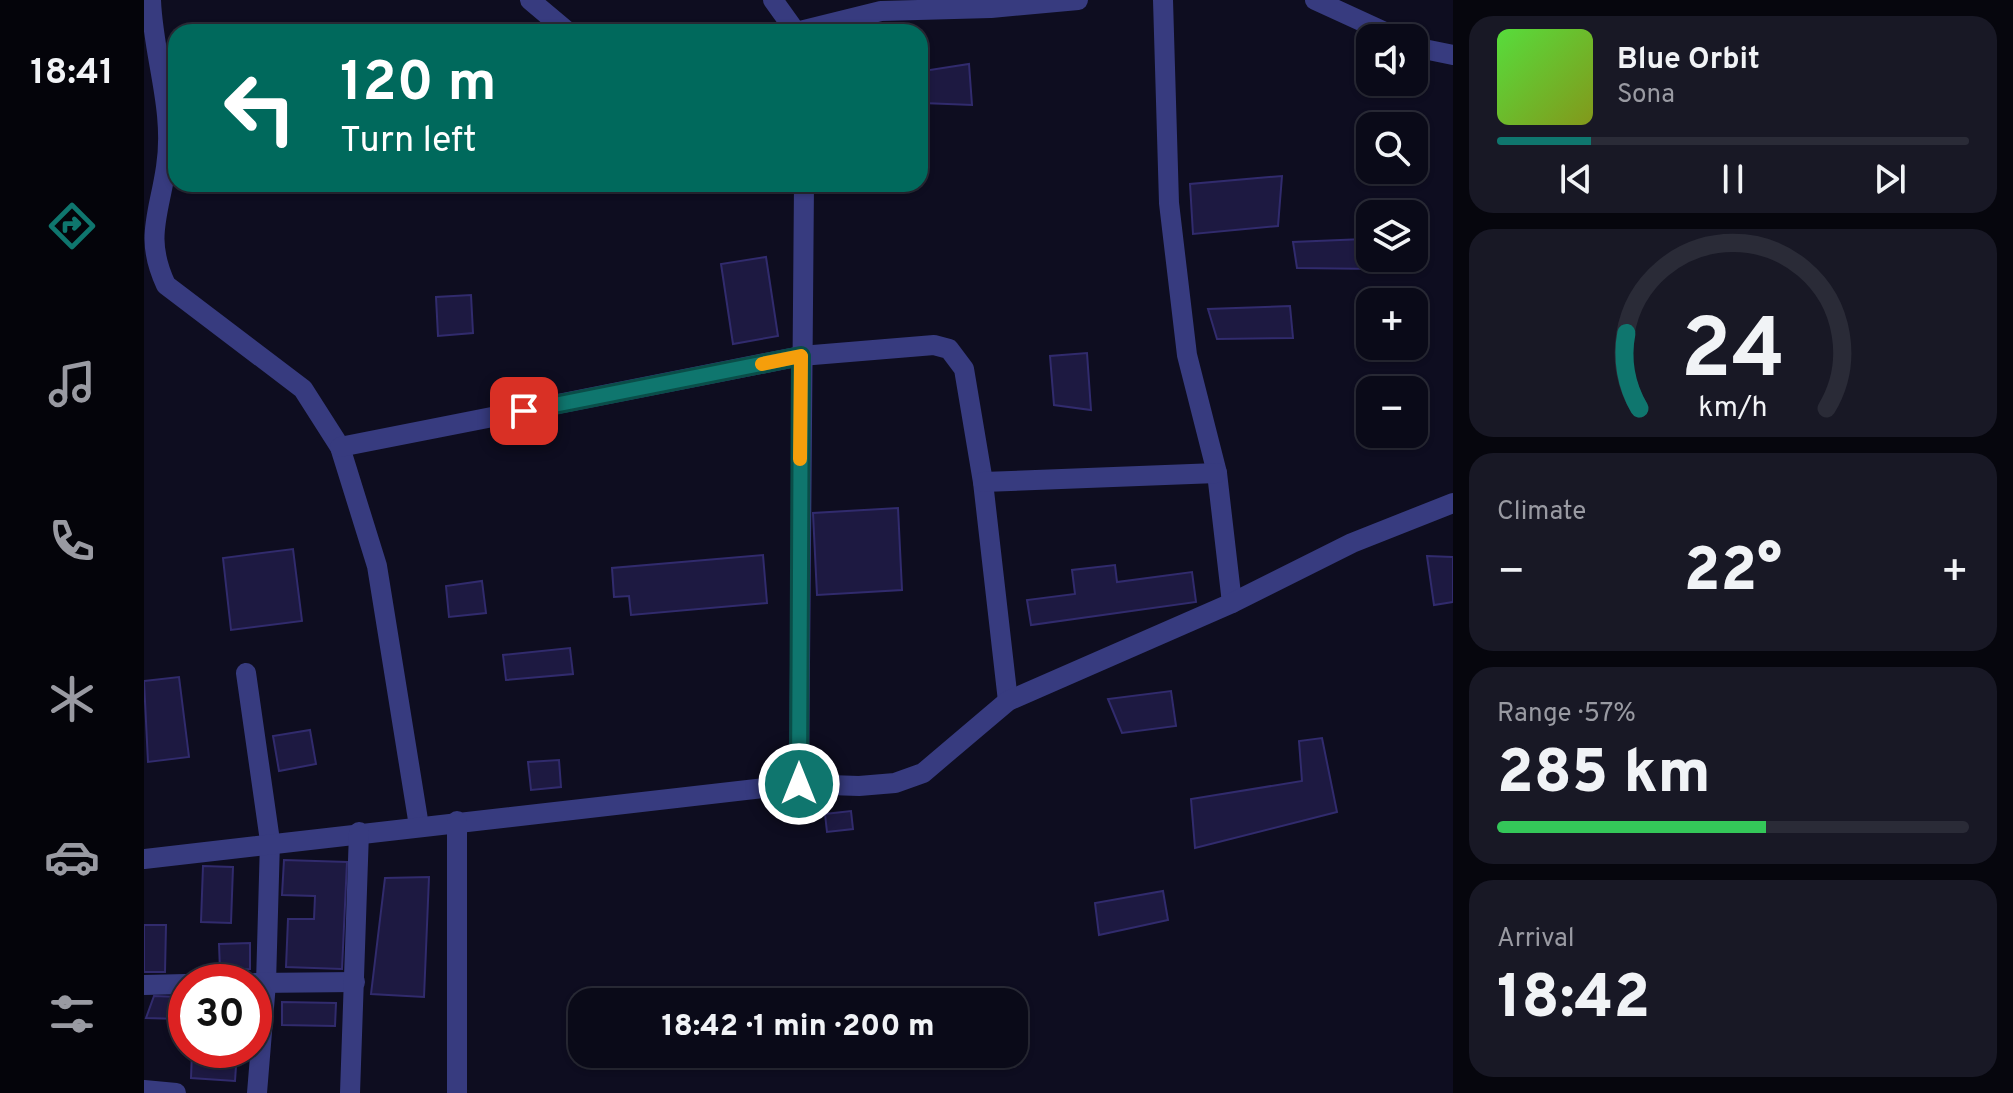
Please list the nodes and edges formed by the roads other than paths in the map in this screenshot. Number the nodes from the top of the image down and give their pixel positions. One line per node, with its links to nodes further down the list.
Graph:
1 (530, 0): 9 (street)
2 (773, 0): 10 (street)
3 (790, 0): 11 (street)
4 (1078, 0): 12 (street)
5 (1163, 0): 21 (street)
6 (1315, 0): 8 (street)
7 (148, 4): 16 (street)
8 (1350, 7): 13 (street)
9 (558, 24)
10 (790, 24)
11 (794, 24)
12 (828, 24)
13 (1376, 24)
14 (1428, 50): 15 (street)
15 (1453, 55)
16 (168, 122)
17 (168, 141): 20 (street)
18 (804, 192): 19 (street)
19 (801, 356): 20 (street); 22 (street); 27 (street)
20 (340, 447): 29 (street)
21 (1217, 473): 22 (street); 24 (street)
22 (983, 482): 26 (street)
23 (1453, 503): 24 (street)
24 (1232, 603): 26 (street)
25 (246, 673): 31 (street)
26 (1008, 701): 27 (street)
27 (799, 784): 28 (street)
28 (457, 821): 29 (street); 43 (street)
29 (419, 826): 30 (street)
30 (359, 832): 31 (street); 34 (street)
31 (270, 841): 32 (street); 33 (street)
32 (144, 859)
33 (261, 964)
34 (355, 982): 35 (street); 42 (street)
35 (272, 983)
36 (168, 984): 37 (street)
37 (144, 985)
38 (258, 1068): 41 (street)
39 (144, 1090): 40 (street)
40 (176, 1093)
41 (257, 1093)
42 (350, 1093)
43 (457, 1093)

